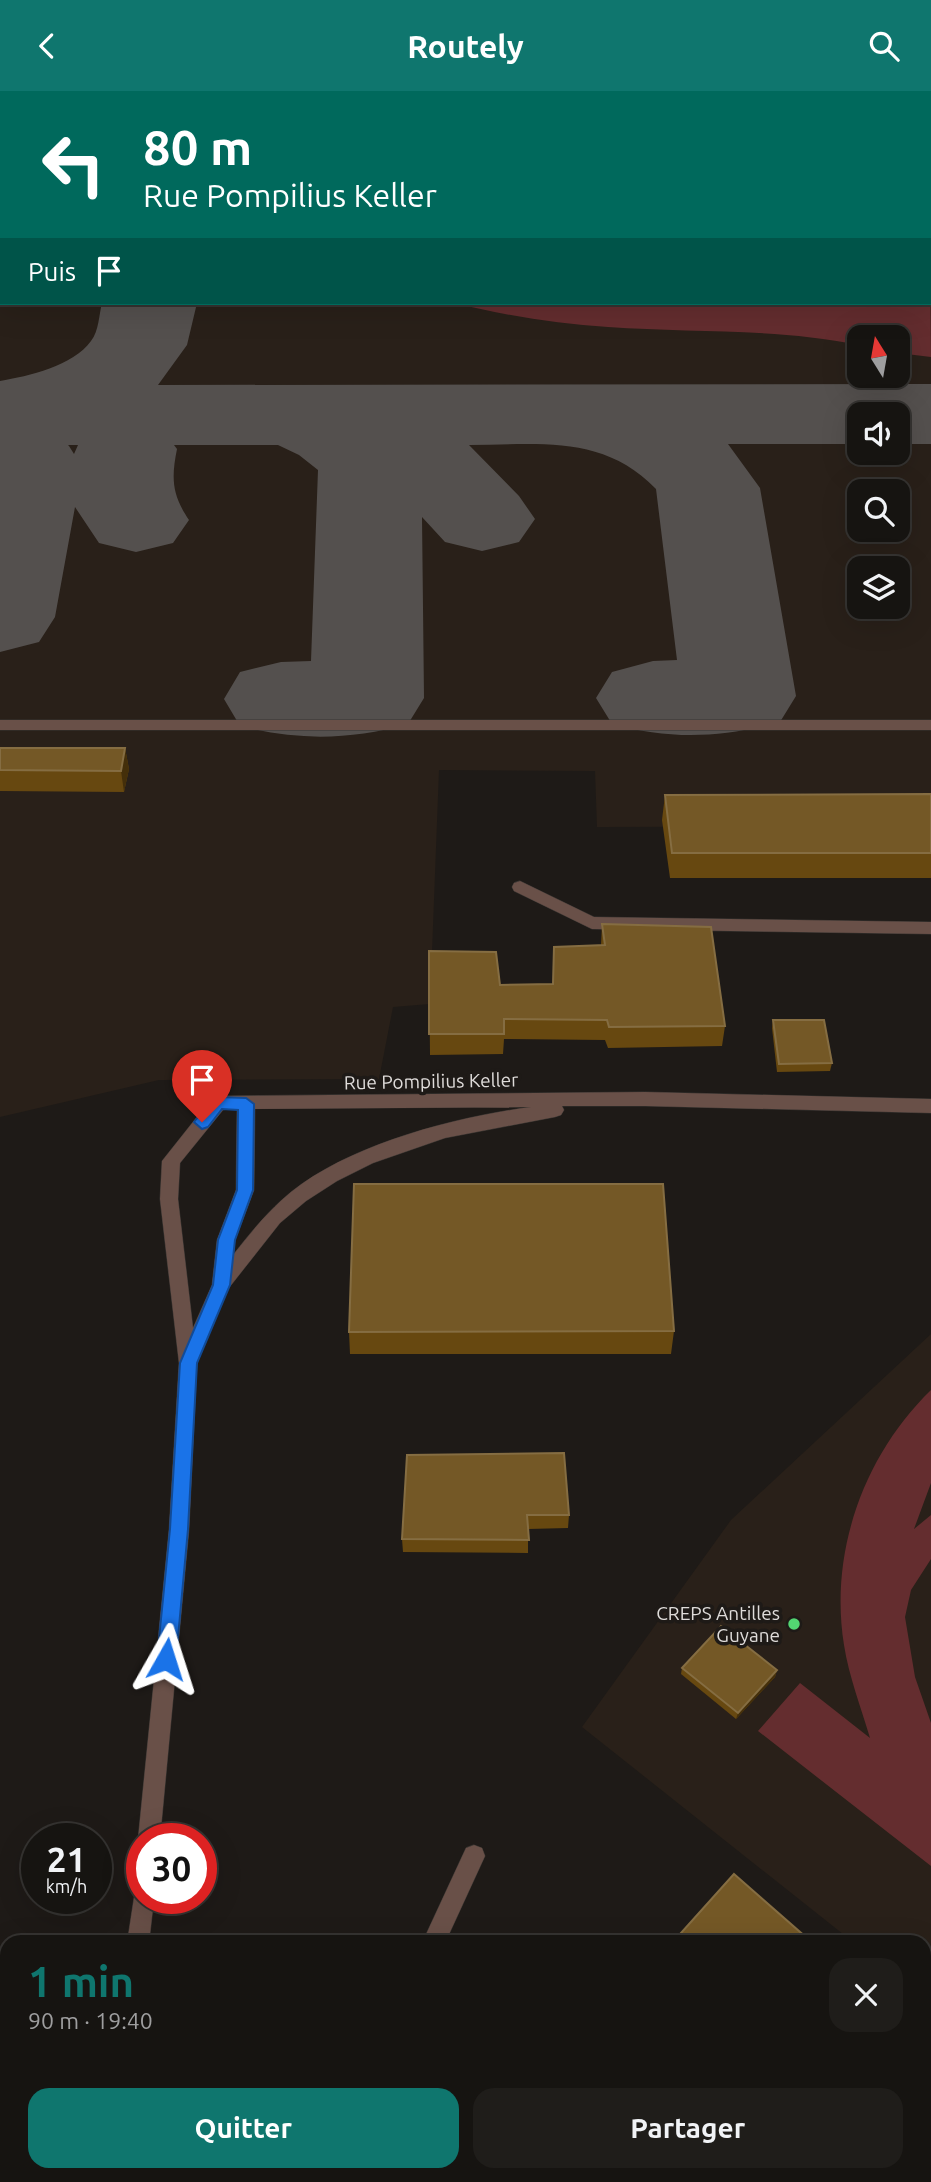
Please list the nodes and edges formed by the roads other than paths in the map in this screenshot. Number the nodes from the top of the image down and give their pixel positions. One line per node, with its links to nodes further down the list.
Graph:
1 (0, 725): 2 (street)
2 (931, 725)
3 (520, 887): 4 (street)
4 (931, 927)
5 (645, 1099): 6 (street, Rue Pompilius Keller); 7 (street, Rue Pompilius Keller); 8 (street, Rue Pompilius Keller)
6 (246, 1104): 8 (street); 9 (street, Rue Pompilius Keller)
7 (931, 1106)
8 (221, 1285): 9 (street)
9 (188, 1363): 10 (street)
10 (151, 1823)
11 (474, 1856): 14 (street)
12 (141, 1914): 13 (street)
13 (139, 1935)
14 (437, 1935)

